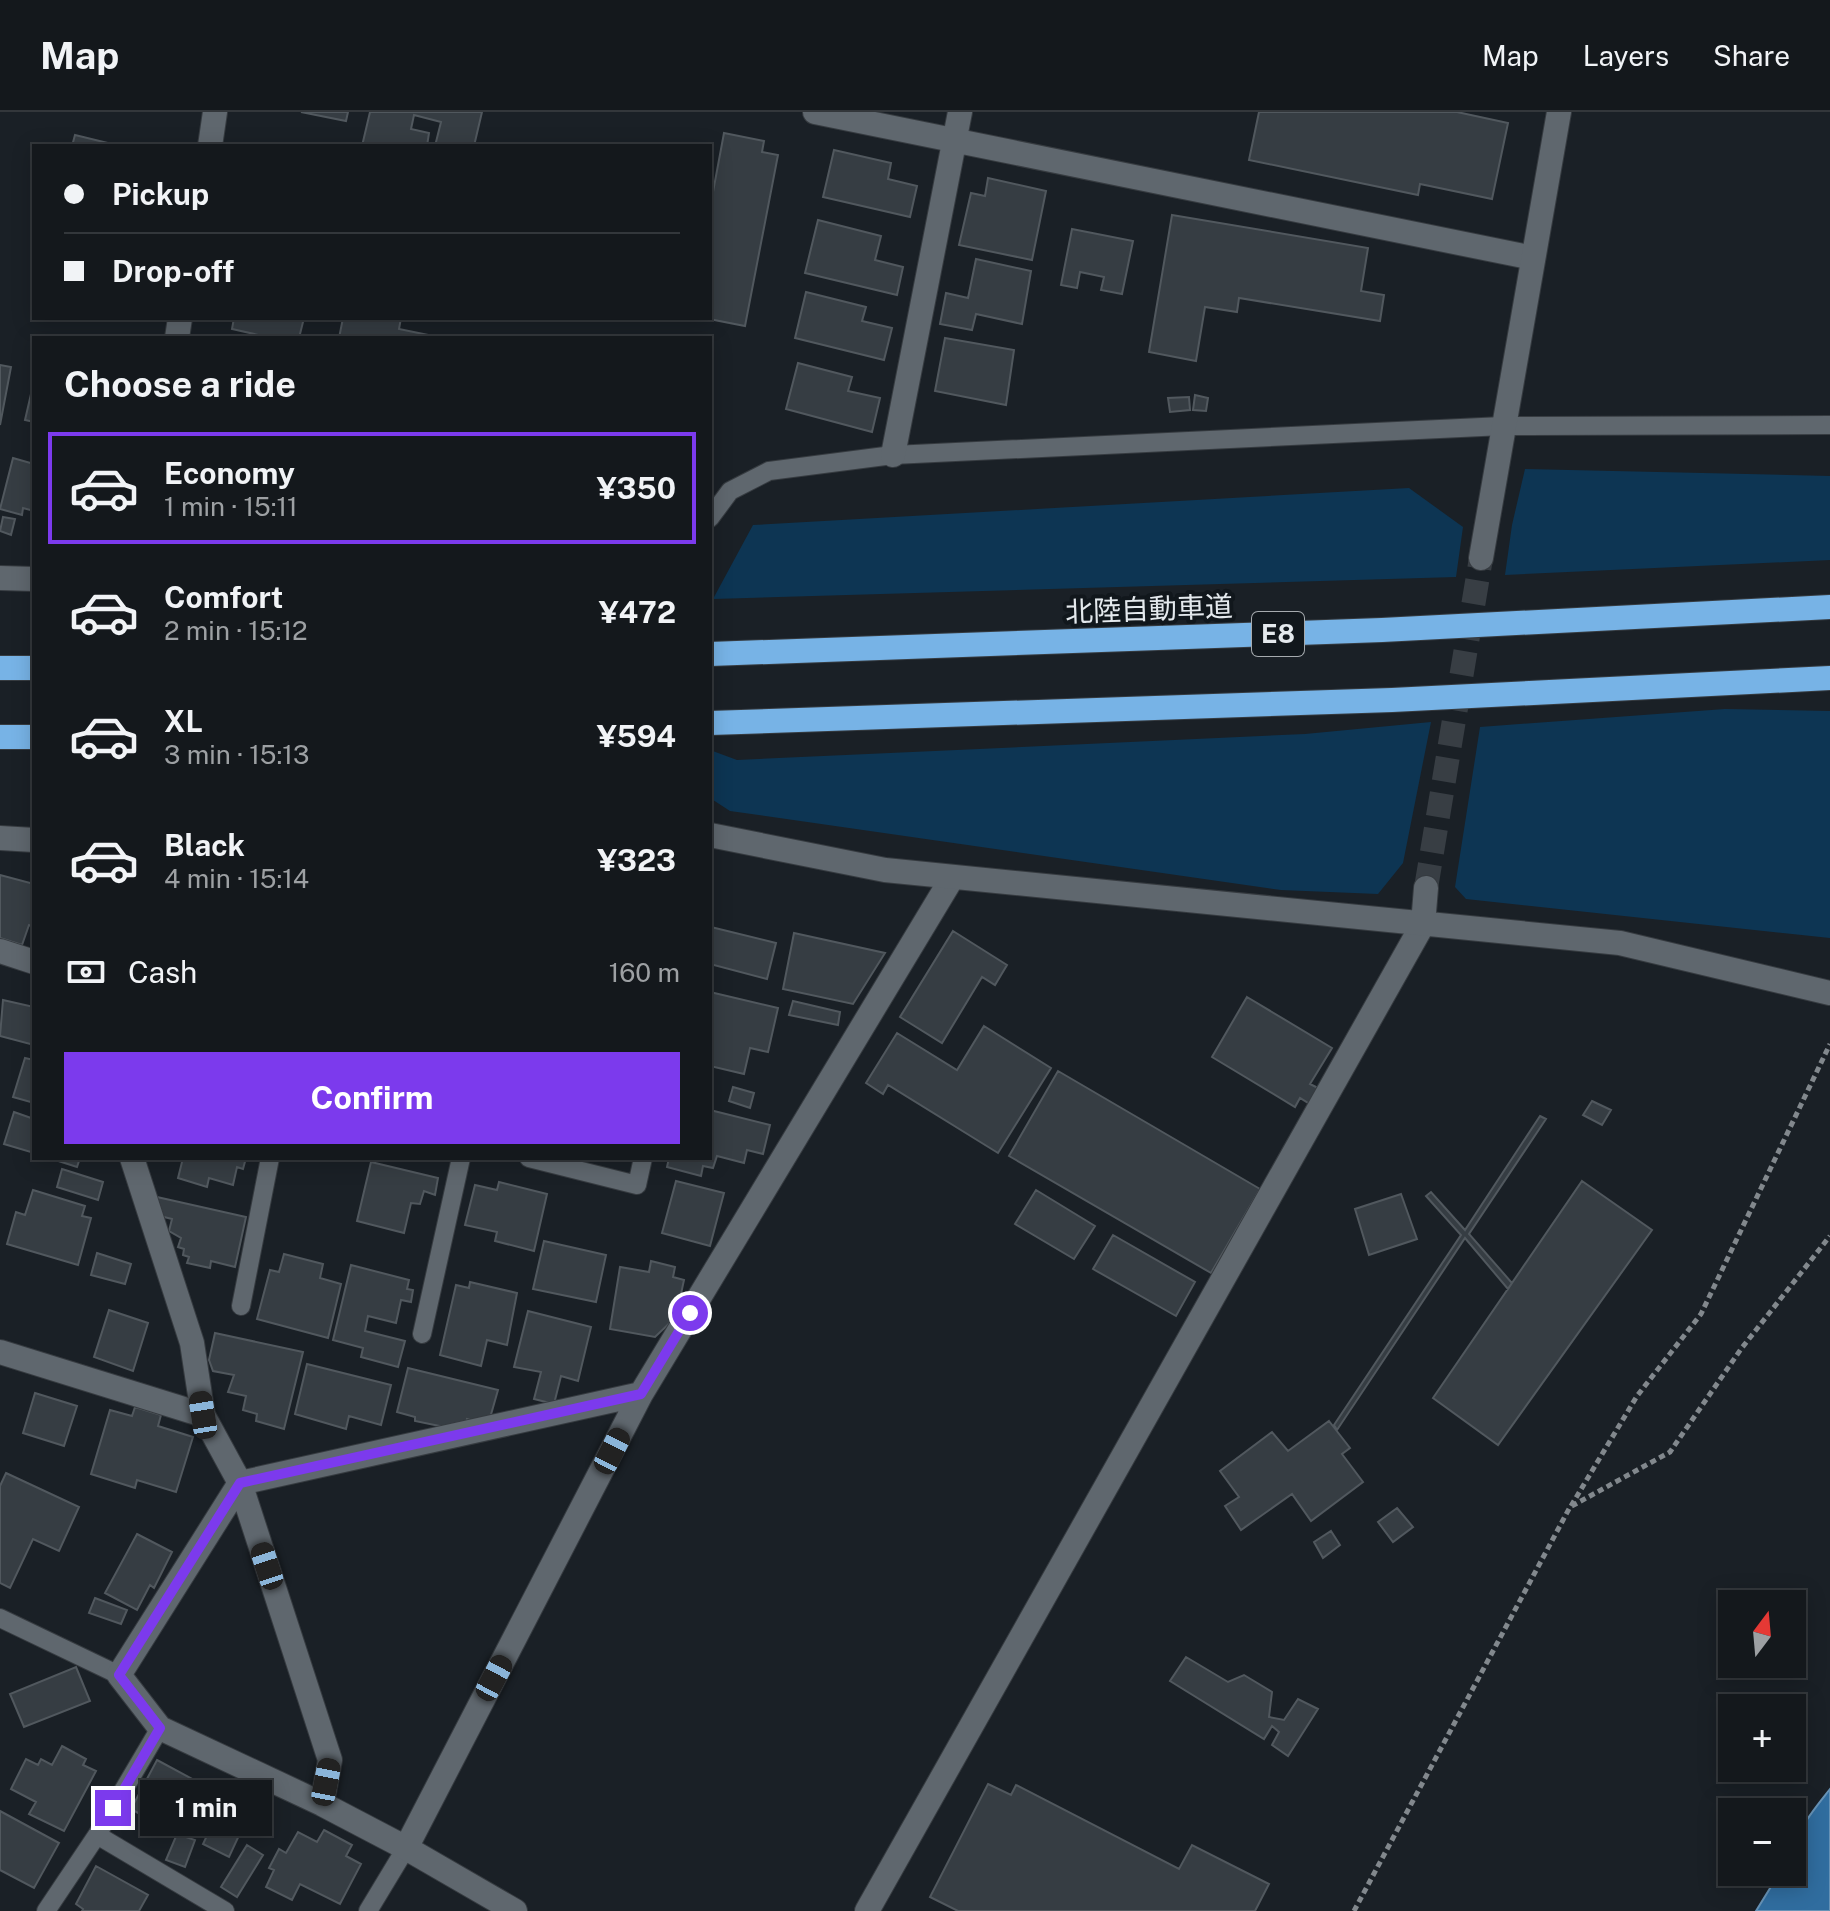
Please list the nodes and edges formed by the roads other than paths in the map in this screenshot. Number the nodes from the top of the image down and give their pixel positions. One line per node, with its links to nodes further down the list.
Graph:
1 (215, 112): 6 (street)
2 (815, 112): 5 (street)
3 (960, 112): 5 (street)
4 (1559, 112): 7 (street)
5 (955, 142): 7 (street); 10 (street)
6 (210, 144)
7 (1533, 258): 9 (street)
8 (1830, 425): 9 (lane)
9 (1503, 426): 10 (lane); 12 (street)
10 (893, 455): 11 (lane)
11 (712, 515)
12 (1481, 558)
13 (0, 578): 14 (street)
14 (32, 579)
15 (1830, 607): 16 (highway, 北陸自動車道 / E8)
16 (718, 654)
17 (32, 668): 18 (highway)
18 (0, 670): 19 (street)
19 (32, 678)
20 (1830, 678): 21 (highway)
21 (719, 723)
22 (0, 737): 23 (highway)
23 (32, 737)
24 (712, 836): 27 (street)
25 (0, 838): 26 (street)
26 (32, 840)
27 (952, 878): 29 (street); 41 (street)
28 (1426, 888): 29 (street)
29 (1423, 924): 32 (street); 54 (street)
30 (0, 951): 31 (street)
31 (32, 961)
32 (1830, 993)
33 (133, 1160): 42 (street)
34 (270, 1160): 38 (lane)
35 (461, 1160): 39 (lane)
36 (537, 1160): 37 (lane)
37 (643, 1160)
38 (241, 1306)
39 (422, 1334)
40 (0, 1352): 42 (street)
41 (641, 1394): 43 (street); 49 (street)
42 (203, 1415): 43 (street)
43 (240, 1483): 45 (street); 47 (street)
44 (0, 1618): 45 (lane)
45 (119, 1675): 46 (street)
46 (160, 1728): 47 (street); 48 (lane)
47 (322, 1804): 49 (street)
48 (97, 1835): 50 (lane); 51 (lane)
49 (406, 1848): 52 (lane); 53 (street)
50 (46, 1911)
51 (225, 1911)
52 (368, 1911)
53 (515, 1911)
54 (867, 1911)

